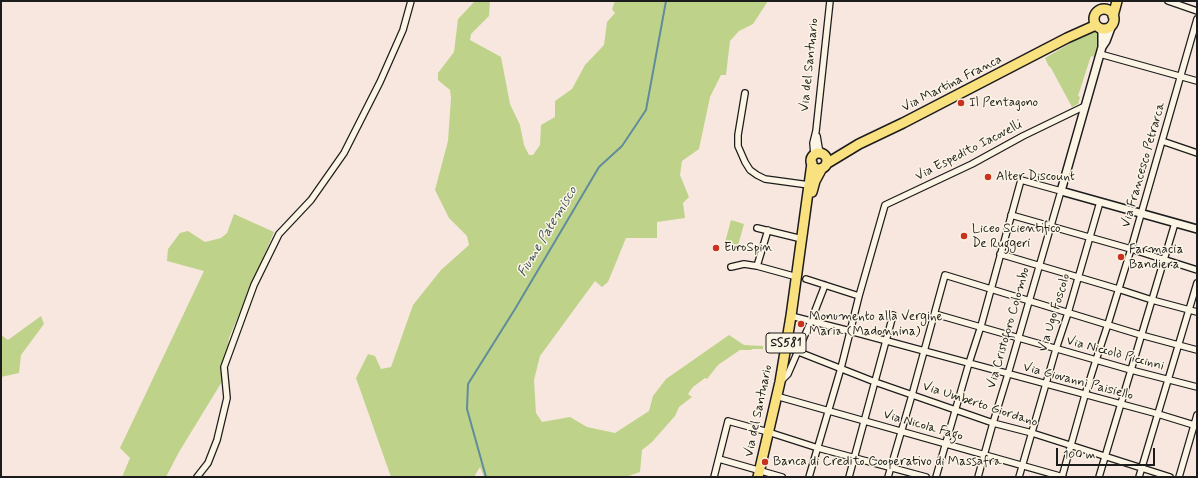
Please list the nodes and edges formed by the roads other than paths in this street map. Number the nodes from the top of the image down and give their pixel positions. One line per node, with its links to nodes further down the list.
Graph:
1 (411, 1): 105 (street)
2 (830, 1): 20 (street, Via del Santuario)
3 (1104, 1): 7 (main road, Via Martina Franca)
4 (1117, 1): 9 (main road)
5 (1168, 1): 6 (street)
6 (1197, 12)
7 (1097, 13): 9 (main road); 10 (main road); 11 (main road, Via Martina Franca)
8 (1197, 19): 13 (street, Via Francesco Petrarca)
9 (1112, 20): 10 (main road); 12 (street, Via Cristoforo Colombo)
10 (1097, 26): 11 (main road, Via Martina Franca); 12 (street, Via Cristoforo Colombo)
11 (1067, 38): 18 (main road, Via Martina Franca)
12 (1101, 51): 13 (street); 16 (street, Via Cristoforo Colombo)
13 (1181, 76): 14 (street); 17 (street, Via Francesco Petrarca)
14 (1197, 81)
15 (745, 93): 22 (street)
16 (1085, 106): 23 (street, Via Cristoforo Colombo); 48 (street, Via Espedito Iacovelli)
17 (1162, 142): 19 (street); 26 (street, Via Francesco Petrarca)
18 (847, 150): 20 (main road, Via Martina Franca); 21 (main road, Via Martina Franca)
19 (1197, 153)
20 (818, 156): 21 (main road); 21 (main road); 22 (main road, Via del Santuario / SS581)
21 (824, 166): 25 (main road, Via del Santuario / SS581)
22 (809, 185): 25 (main road, Via del Santuario / SS581)
23 (1061, 191): 24 (street); 27 (street); 29 (street, Via Cristoforo Colombo)
24 (1100, 202): 26 (street); 33 (street, Via Ugo Foscolo)
25 (806, 208): 34 (main road, Via del Santuario / SS581)
26 (1141, 213): 28 (street); 35 (street, Via Francesco Petrarca)
27 (1012, 215): 29 (street); 36 (street)
28 (1175, 223): 31 (street); 37 (street)
29 (1051, 226): 33 (street); 38 (street, Via Cristoforo Colombo)
30 (757, 228): 32 (street)
31 (1197, 229)
32 (768, 230): 34 (street); 39 (street)
33 (1090, 237): 35 (street); 42 (street, Via Ugo Foscolo)
34 (802, 239): 43 (main road, Via del Santuario / SS581)
35 (1131, 249): 37 (street); 47 (street, Via Francesco Petrarca)
36 (1000, 254): 38 (street); 46 (street)
37 (1164, 260): 41 (street); 49 (street)
38 (1040, 265): 42 (street); 50 (street, Via Cristoforo Colombo)
39 (757, 266): 40 (street); 43 (street)
40 (731, 267)
41 (1197, 270)
42 (1078, 277): 47 (street); 53 (street, Via Ugo Foscolo)
43 (801, 278): 45 (street); 56 (main road, Via del Santuario / SS581)
44 (1197, 283): 51 (street)
45 (825, 285): 48 (street); 57 (street)
46 (991, 289): 50 (street); 54 (street); 59 (street)
47 (1118, 289): 49 (street); 58 (street, Via Francesco Petrarca)
48 (859, 296): 60 (street)
49 (1152, 300): 51 (street); 61 (street)
50 (1030, 302): 53 (street); 62 (street, Via Cristoforo Colombo)
51 (1189, 310): 52 (street); 64 (street)
52 (1197, 312)
53 (1068, 313): 58 (street); 66 (street, Via Ugo Foscolo)
54 (935, 314): 59 (street, Via Niccolò Piccinni); 69 (street)
55 (893, 315): 63 (street)
56 (791, 316): 57 (street, Via Giovanni Paisiello); 65 (main road, Via del Santuario / SS581)
57 (811, 321): 60 (street, Via Giovanni Paisiello); 68 (street)
58 (1108, 324): 61 (street); 70 (street, Via Francesco Petrarca)
59 (980, 326): 62 (street, Via Niccolò Piccinni); 71 (street)
60 (850, 331): 63 (street, Via Giovanni Paisiello); 72 (street)
61 (1141, 335): 64 (street); 73 (street)
62 (1018, 338): 66 (street, Via Niccolò Piccinni); 74 (street, Via Cristoforo Colombo)
63 (886, 341): 69 (street, Via Giovanni Paisiello); 77 (street)
64 (1179, 345): 67 (street); 75 (street)
65 (786, 347): 68 (street, Via Umberto Giordano); 76 (main road, Via del Santuario / SS581)
66 (1056, 349): 70 (street, Via Niccolò Piccinni); 78 (street, Via Ugo Foscolo)
67 (1197, 350)
68 (798, 352): 72 (street, Via Umberto Giordano); 76 (street)
69 (924, 352): 71 (street, Via Giovanni Paisiello); 80 (street)
70 (1096, 360): 73 (street, Via Niccolò Piccinni); 81 (street, Via Francesco Petrarca)
71 (969, 363): 74 (street, Via Giovanni Paisiello); 85 (street)
72 (841, 368): 77 (street, Via Umberto Giordano); 84 (street)
73 (1131, 370): 75 (street, Via Niccolò Piccinni); 83 (street)
74 (1008, 374): 78 (street, Via Giovanni Paisiello); 89 (street, Via Cristoforo Colombo)
75 (1168, 380): 79 (street, Via Niccolò Piccinni); 86 (street)
76 (780, 382): 82 (main road, Via del Santuario / SS581)
77 (875, 382): 80 (street, Via Umberto Giordano); 88 (street)
78 (1045, 384): 81 (street, Via Giovanni Paisiello); 93 (street, Via Ugo Foscolo)
79 (1197, 387)
80 (912, 395): 85 (street, Via Umberto Giordano); 92 (street)
81 (1085, 395): 83 (street, Via Giovanni Paisiello); 95 (street, Via Francesco Petrarca)
82 (776, 396): 84 (street, Via Nicola Fago); 91 (main road, Via del Santuario / SS581)
83 (1121, 405): 86 (street, Via Giovanni Paisiello); 98 (street)
84 (829, 410): 88 (street, Via Nicola Fago); 96 (street)
85 (955, 410): 89 (street, Via Umberto Giordano); 94 (street)
86 (1158, 414): 90 (street, Via Giovanni Paisiello); 103 (street)
87 (1197, 415): 90 (street)
88 (864, 421): 92 (street, Via Nicola Fago); 99 (street)
89 (993, 423): 93 (street, Via Umberto Giordano); 97 (street, Via Cristoforo Colombo)
90 (1195, 426): 119 (street)
91 (768, 432): 96 (street); 100 (street); 104 (main road, Via del Santuario / SS581)
92 (901, 432): 94 (street, Via Nicola Fago); 102 (street)
93 (1032, 433): 95 (street, Via Umberto Giordano); 101 (street, Via Ugo Foscolo)
94 (946, 444): 97 (street, Via Nicola Fago); 112 (street)
95 (1071, 445): 98 (street, Via Umberto Giordano); 115 (street, Via Francesco Petrarca)
96 (818, 448): 99 (street); 108 (street)
97 (984, 455): 101 (street, Via Nicola Fago); 113 (street, Via Cristoforo Colombo)
98 (1105, 456): 103 (street, Via Umberto Giordano); 116 (street)
99 (853, 458): 102 (street); 109 (street)
100 (719, 459): 104 (street); 106 (street)
101 (1022, 466): 114 (street, Via Ugo Foscolo); 115 (street, Via Nicola Fago)
102 (890, 467): 110 (street); 111 (street)
103 (1142, 468): 117 (street); 118 (street, Via Umberto Giordano)
104 (758, 474): 107 (street)
105 (197, 477)
106 (714, 477)
107 (782, 477)
108 (809, 477)
109 (849, 477)
110 (888, 477)
111 (926, 477)
112 (936, 477)
113 (978, 477)
114 (1019, 477)
115 (1063, 477)
116 (1099, 477)
117 (1139, 477)
118 (1170, 477)
119 (1179, 477)

